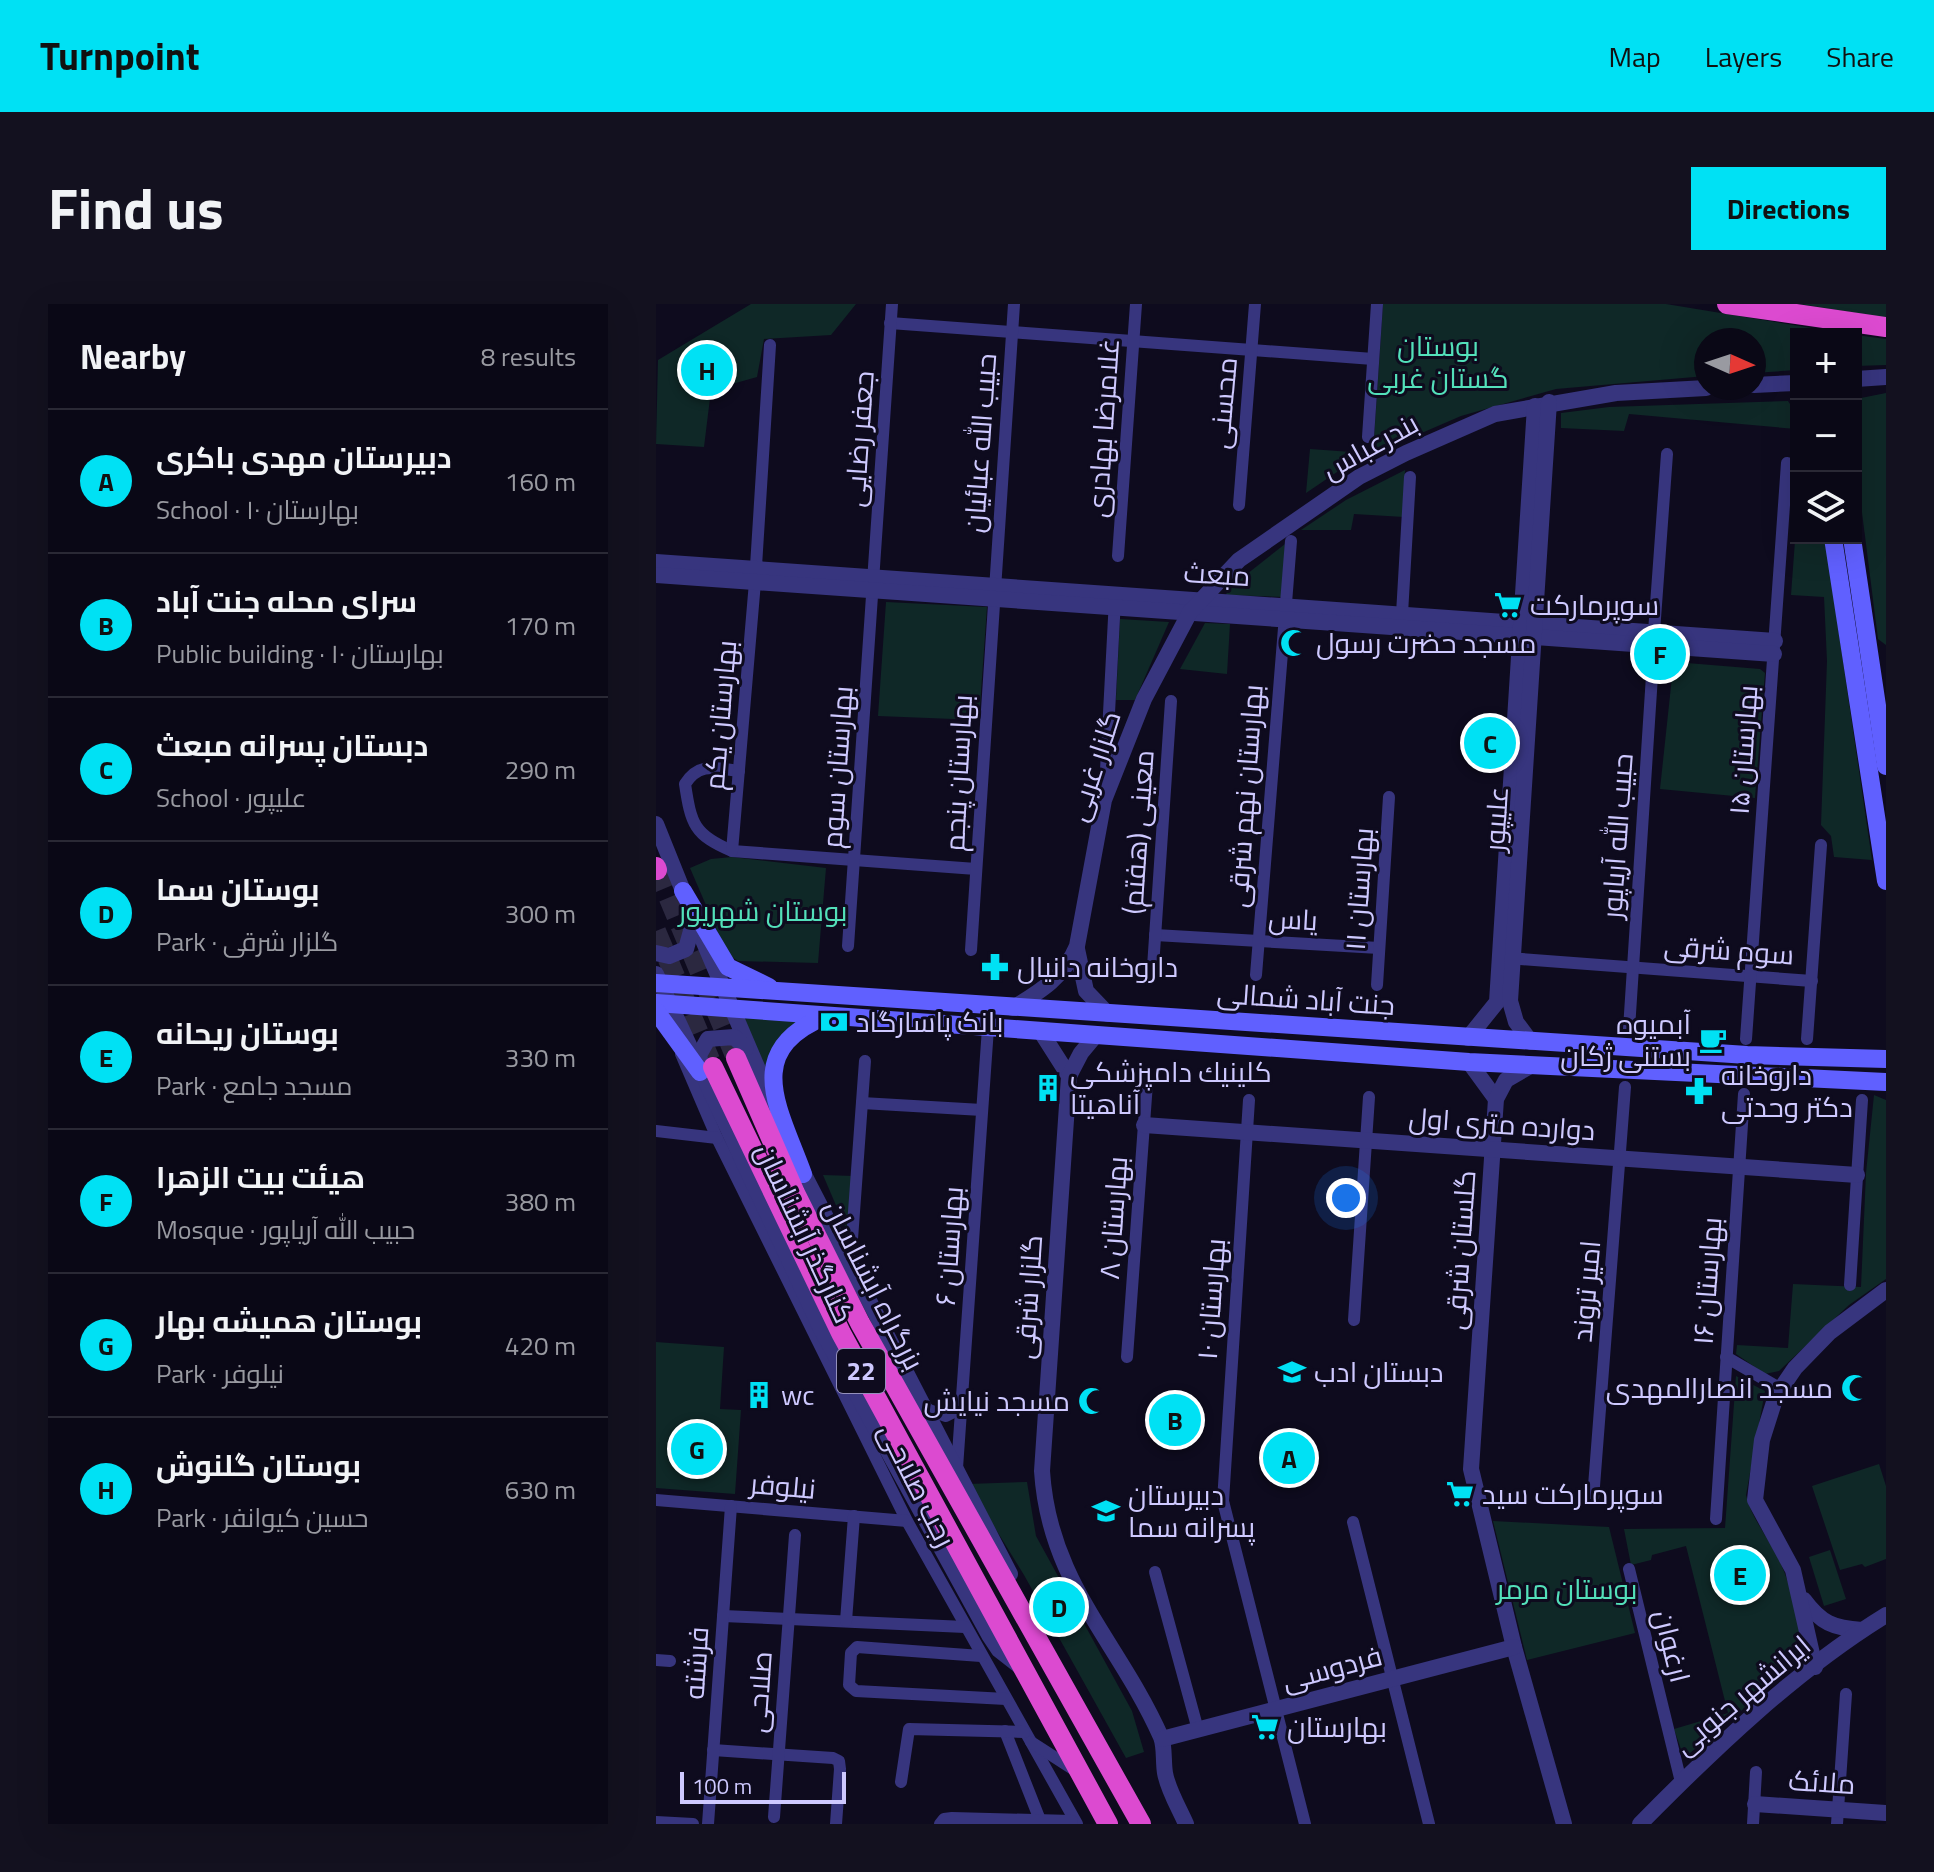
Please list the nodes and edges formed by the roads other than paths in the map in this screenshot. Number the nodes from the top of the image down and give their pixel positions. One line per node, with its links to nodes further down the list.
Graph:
1 (892, 304): 7 (street, جعفر رضایی)
2 (1014, 304): 9 (street, حبیب الله عبائیان)
3 (1136, 304): 10 (street, غلامرضا بهادری)
4 (1255, 304): 12 (street, محسنی)
5 (1377, 304): 13 (street)
6 (1727, 304): 8 (highway)
7 (890, 323): 9 (street); 32 (street, جعفر رضایی)
8 (1886, 327)
9 (1012, 332): 10 (street); 33 (street, حبیب الله عبائیان)
10 (1134, 341): 12 (street); 28 (street, غلامرضا بهادری)
11 (770, 345): 31 (street, بهارستان یکم)
12 (1252, 350): 13 (street); 24 (street, محسنی)
13 (1373, 359): 20 (street)
14 (1886, 377): 15 (street)
15 (1862, 379)
16 (1790, 383): 17 (street)
17 (1766, 384)
18 (1694, 389): 19 (street, بندرعباس)
19 (1542, 404): 34 (street, بندرعباس); 39 (street, علیپور)
20 (1368, 437)
21 (1667, 454): 40 (street, حبیب الله آریاپور)
22 (1787, 463): 41 (street, بهارستان ۱۵)
23 (1410, 477): 38 (street)
24 (1239, 505)
25 (1291, 541): 37 (street, بهارستان نهم شرقی)
26 (1834, 544): 53 (main road)
27 (1853, 544): 42 (main road)
28 (1118, 556)
29 (656, 562): 31 (street, مبعث)
30 (656, 575): 31 (street, مبعث)
31 (756, 575): 32 (street, مبعث); 45 (street, بهارستان یکم)
32 (873, 584): 33 (street, مبعث); 51 (street, بهارستان سوم)
33 (993, 592): 35 (street, مبعث); 52 (street, بهارستان پنجم)
34 (1201, 598): 35 (street, مبعث); 36 (street, بندرعباس); 37 (street, مبعث)
35 (1115, 601): 36 (street, مبعث); 47 (street)
36 (1190, 612): 37 (street, مبعث); 47 (street, گلزار غربی)
37 (1285, 613): 38 (street, مبعث); 39 (street, مبعث); 57 (street, بهارستان نهم شرقی)
38 (1402, 614): 39 (street, مبعث)
39 (1528, 630): 40 (street, مبعث); 63 (street, علیپور)
40 (1654, 639): 41 (street, مبعث); 65 (street, حبیب الله آریاپور)
41 (1774, 647): 67 (street, بهارستان ۱۵)
42 (1877, 653): 44 (main road)
43 (1171, 701): 56 (street, معینی (هفتم))
44 (1886, 766)
45 (739, 771): 50 (street, بهارستان یکم); 50 (street)
46 (1389, 797): 60 (street, بهارستان ۱۱)
47 (1104, 800): 59 (street, گلزار غربی)
48 (656, 824): 54 (street)
49 (1821, 845): 69 (street)
50 (732, 851): 51 (street)
51 (854, 860): 52 (street); 58 (street, بهارستان سوم)
52 (976, 869): 61 (street, بهارستان پنجم)
53 (1886, 881)
54 (683, 891): 55 (street); 72 (main road)
55 (694, 919): 62 (street); 71 (street)
56 (1155, 935): 57 (street, یاس); 64 (street, معینی (هفتم))
57 (1258, 941): 60 (street, یاس); 66 (street, بهارستان نهم شرقی)
58 (848, 946)
59 (1077, 946): 75 (street, گلزار غربی); 77 (street, گلزار غربی)
60 (1379, 948): 70 (street, بهارستان ۱۱)
61 (971, 950)
62 (656, 953)
63 (1506, 958): 65 (street, سوم شرقی); 85 (street, علیپور); 88 (street, علیپور)
64 (1153, 967)
65 (1632, 967): 67 (street, سوم شرقی); 82 (street, حبیب الله آریاپور)
66 (1256, 975)
67 (1751, 976): 69 (street, سوم شرقی); 86 (street, بهارستان ۱۵)
68 (657, 980): 71 (main road, جنت آباد شمالی); 74 (street)
69 (1812, 981): 87 (street)
70 (1377, 985)
71 (723, 989): 72 (main road, جنت آباد شمالی); 76 (street)
72 (807, 995): 73 (main road, جنت آباد شمالی)
73 (886, 1000): 75 (main road, جنت آباد شمالی); 79 (main road)
74 (660, 1006): 76 (main road, جنت آباد شمالی); 80 (main road); 94 (street)
75 (1013, 1008): 77 (main road, جنت آباد شمالی)
76 (732, 1009): 78 (main road, جنت آباد شمالی); 90 (street)
77 (1108, 1014): 85 (main road, جنت آباد شمالی)
78 (828, 1016): 79 (main road, جنت آباد شمالی); 116 (main road)
79 (884, 1020): 81 (main road, جنت آباد شمالی)
80 (671, 1028): 94 (main road); 111 (street, رجب صلاحی)
81 (988, 1028): 83 (main road, جنت آباد شمالی); 107 (street, بهارستان ۶)
82 (1629, 1029)
83 (1041, 1032): 84 (main road, جنت آباد شمالی); 95 (street)
84 (1096, 1035): 92 (main road, جنت آباد شمالی); 95 (street, گلزار شرقی)
85 (1468, 1038): 88 (main road, جنت آباد شمالی)
86 (1746, 1039)
87 (1807, 1039)
88 (1531, 1042): 89 (main road, جنت آباد شمالی)
89 (1882, 1054)
90 (743, 1055): 94 (street); 116 (street); 146 (highway, بزرگراه آبشناسان / 22)
91 (865, 1061): 106 (street)
92 (1469, 1062): 93 (main road, جنت آباد شمالی); 103 (street)
93 (1532, 1065): 96 (main road, جنت آباد شمالی); 103 (street)
94 (706, 1073): 162 (highway, بزرگراه آبشناسان / 22)
95 (1069, 1076): 158 (street, گلزار شرقی)
96 (1847, 1078): 97 (main road, جنت آباد شمالی); 102 (main road)
97 (1886, 1082)
98 (1147, 1083): 108 (street, بهارستان ۸)
99 (1625, 1087): 114 (street, امیر تروند)
100 (1744, 1094): 115 (street, بهارستان ۱۶)
101 (1369, 1097): 112 (street)
102 (1886, 1097)
103 (1496, 1099): 113 (street, گلستان شرقی)
104 (1249, 1100): 110 (street, بهارستان ۱۰)
105 (1862, 1100): 117 (street)
106 (862, 1103): 107 (street); 118 (street)
107 (982, 1110): 125 (street, بهارستان ۶)
108 (1144, 1125): 110 (street, دوارده متری اول); 122 (street, بهارستان ۸)
109 (656, 1131): 111 (street)
110 (1246, 1132): 112 (street, دوارده متری اول); 154 (street, بهارستان ۱۰)
111 (717, 1138): 133 (street, رجب صلاحی)
112 (1366, 1140): 113 (street, دوارده متری اول); 121 (street)
113 (1492, 1149): 114 (street, دوارده متری اول); 145 (street, گلستان شرقی)
114 (1621, 1159): 115 (street, دوارده متری اول); 128 (street, امیر تروند)
115 (1739, 1167): 117 (street, دوارده متری اول); 123 (street, بهارستان ۱۶)
116 (803, 1174): 126 (street)
117 (1857, 1175): 119 (street)
118 (852, 1239)
119 (1850, 1285)
120 (1886, 1290): 124 (street)
121 (1354, 1320)
122 (1127, 1357)
123 (1726, 1357): 124 (street); 132 (street, بهارستان ۱۶)
124 (1781, 1389): 138 (street)
125 (962, 1408): 126 (street); 127 (street, بهارستان ۶)
126 (926, 1409): 127 (street)
127 (957, 1468): 146 (street)
128 (1593, 1499)
129 (656, 1500): 130 (street, نیلوفر)
130 (731, 1506): 131 (street, نیلوفر); 140 (street, فرشته)
131 (854, 1516): 133 (street, نیلوفر); 142 (street)
132 (1716, 1519)
133 (907, 1521): 143 (street, رجب صلاحی)
134 (1353, 1522): 151 (street)
135 (795, 1535): 141 (street, صلاحی)
136 (1629, 1569): 164 (street, ارغوان)
137 (1155, 1572): 155 (street)
138 (1800, 1596): 144 (street); 150 (street)
139 (1886, 1615): 144 (street, ایرانشهر جنوبی)
140 (723, 1616): 141 (street); 159 (street, فرشته)
141 (789, 1619): 142 (street); 160 (street, صلاحی)
142 (846, 1621): 143 (street)
143 (965, 1627): 147 (street, رجب صلاحی)
144 (1862, 1630): 150 (street, ایرانشهر جنوبی)
145 (1514, 1647): 151 (street, فردوسی); 184 (street, گلستان شرقی)
146 (1045, 1653): 180 (highway, بزرگراه آبشناسان / 22)
147 (981, 1656): 153 (street, رجب صلاحی); 153 (street)
148 (656, 1660): 149 (street)
149 (670, 1661)
150 (1815, 1667): 164 (street, ایرانشهر جنوبی)
151 (1390, 1679): 154 (street, فردوسی); 183 (street)
152 (1846, 1694): 170 (street)
153 (1006, 1699): 157 (street, رجب صلاحی)
154 (1273, 1710): 155 (street, فردوسی); 182 (street, بهارستان ۱۰)
155 (1198, 1730): 158 (street, فردوسی)
156 (1005, 1731): 157 (street); 163 (street); 171 (street)
157 (1026, 1736): 162 (street); 173 (street, رجب صلاحی)
158 (1162, 1739): 181 (street, گلزار شرقی)
159 (713, 1750): 160 (street); 175 (street, فرشته)
160 (779, 1753): 169 (street, صلاحی); 176 (street)
161 (1756, 1772): 166 (street)
162 (1079, 1773): 165 (highway, بزرگراه آبشناسان / 22)
163 (901, 1782)
164 (1681, 1782): 167 (street, ایرانشهر جنوبی)
165 (1092, 1796): 178 (highway); 179 (highway, بزرگراه آبشناسان / 22)
166 (1755, 1804): 170 (street, ملائک); 187 (street)
167 (1659, 1805): 185 (street, ایرانشهر جنوبی); 186 (street)
168 (1886, 1813): 170 (street, ملائک)
169 (774, 1817)
170 (1837, 1817)
171 (1040, 1820): 173 (street); 177 (street)
172 (656, 1822): 174 (street)
173 (1070, 1822)
174 (693, 1824)
175 (708, 1824)
176 (836, 1824)
177 (940, 1824)
178 (1097, 1824)
179 (1108, 1824)
180 (1141, 1824)
181 (1186, 1824)
182 (1305, 1824)
183 (1429, 1824)
184 (1564, 1824)
185 (1640, 1824)
186 (1657, 1824)
187 (1753, 1824)

